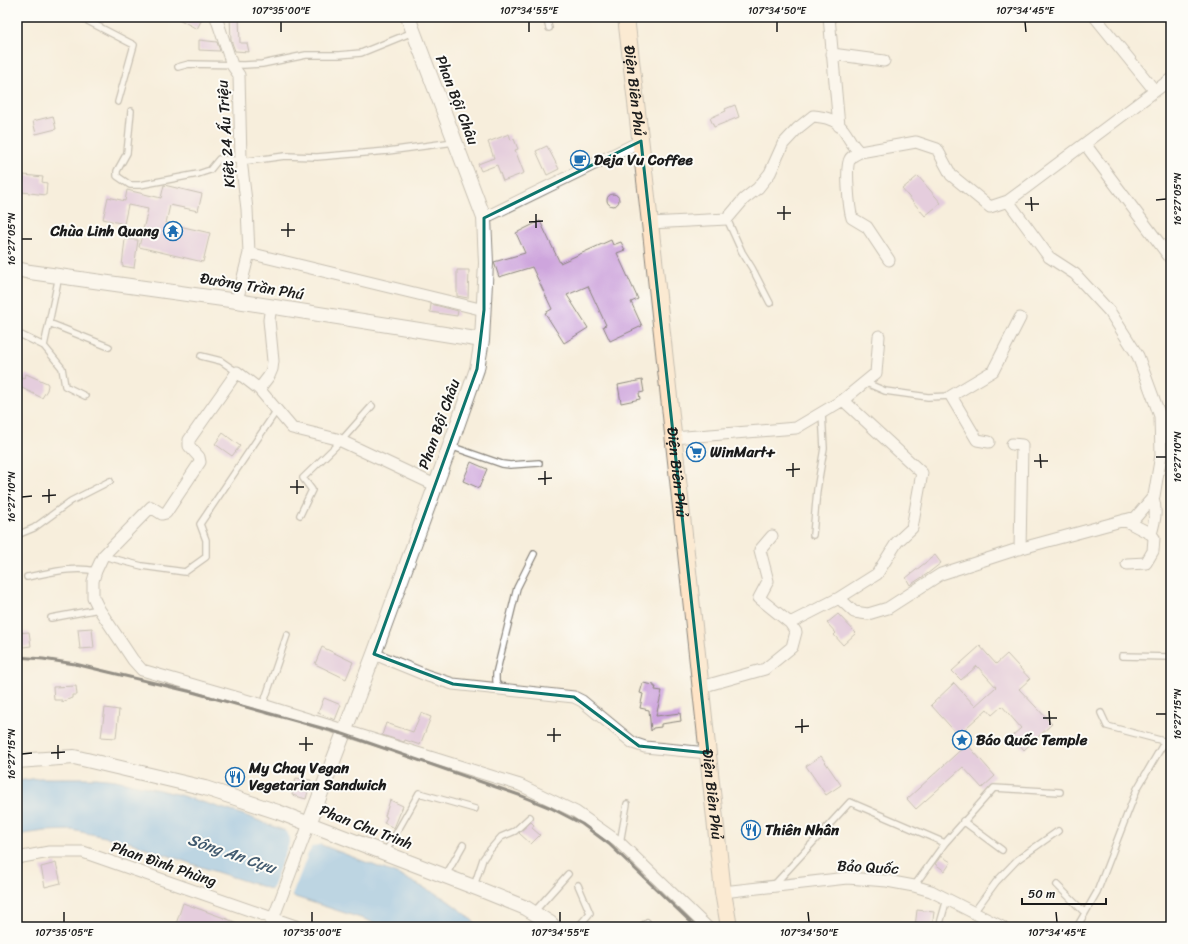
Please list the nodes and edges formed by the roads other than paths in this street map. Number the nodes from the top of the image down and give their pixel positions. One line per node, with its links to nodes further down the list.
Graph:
1 (80, 17): 16 (lane)
2 (216, 17): 12 (street, Kiệt 24 Ấu Triệu)
3 (408, 17): 9 (street, Phan Bội Châu)
4 (546, 17): 8 (lane)
5 (626, 17): 19 (main road, Điện Biên Phủ)
6 (829, 17): 10 (street)
7 (1096, 17): 15 (street)
8 (549, 28)
9 (413, 32): 12 (lane); 20 (street, Phan Bội Châu)
10 (832, 54): 11 (street); 18 (street)
11 (884, 61)
12 (232, 64): 13 (lane); 23 (street, Kiệt 24 Ấu Triệu)
13 (178, 67)
14 (1171, 79): 15 (street)
15 (1155, 91): 21 (street)
16 (118, 102)
17 (130, 111): 23 (lane)
18 (839, 126): 22 (street); 26 (street)
19 (641, 141): 25 (street); 27 (main road, Điện Biên Phủ)
20 (455, 142): 23 (lane); 25 (street, Phan Bội Châu)
21 (1085, 144): 24 (street); 29 (street)
22 (860, 152): 24 (street); 30 (street)
23 (241, 160): 28 (street, Kiệt 24 Ấu Triệu)
24 (1008, 202): 54 (street)
25 (484, 218): 36 (street, Phan Bội Châu)
26 (727, 219): 27 (street); 34 (lane)
27 (650, 223): 55 (main road, Điện Biên Phủ)
28 (249, 253): 33 (street, Kiệt 24 Ấu Triệu); 36 (street)
29 (1170, 254)
30 (889, 260)
31 (17, 269): 32 (street, Đường Trần Phú)
32 (60, 276): 33 (street, Đường Trần Phú); 38 (lane)
33 (237, 301): 35 (street, Đường Trần Phú)
34 (770, 302)
35 (271, 306): 41 (street, Đường Trần Phú); 47 (street)
36 (484, 310): 41 (street, Phan Bội Châu)
37 (1020, 318): 49 (street)
38 (49, 323): 42 (lane); 43 (lane)
39 (17, 333): 42 (lane)
40 (879, 336): 46 (street)
41 (482, 340): 59 (street, Phan Bội Châu)
42 (44, 346): 48 (lane)
43 (110, 347)
44 (201, 356): 45 (lane)
45 (237, 372): 47 (street); 72 (street)
46 (864, 382): 49 (lane); 50 (street)
47 (259, 389): 52 (street)
48 (85, 396)
49 (951, 396): 57 (street)
50 (843, 400): 53 (street); 76 (street)
51 (372, 406): 56 (lane)
52 (277, 410): 56 (street); 72 (lane)
53 (822, 412): 55 (street); 68 (lane)
54 (1165, 416): 63 (street)
55 (673, 438): 84 (main road, Điện Biên Phủ)
56 (341, 441): 62 (street); 64 (lane)
57 (989, 442)
58 (1012, 444): 70 (street)
59 (450, 446): 60 (lane); 62 (street, Phan Bội Châu)
60 (539, 463)
61 (110, 481): 67 (lane)
62 (435, 486): 81 (street, Phan Bội Châu)
63 (1153, 497): 65 (street); 66 (street)
64 (300, 515)
65 (1124, 520): 66 (street); 70 (street)
66 (1151, 534): 73 (street)
67 (17, 535)
68 (813, 535)
69 (772, 536): 79 (street)
70 (1020, 549): 76 (street)
71 (534, 554): 85 (lane)
72 (103, 556): 74 (street)
73 (1127, 564)
74 (96, 571): 75 (lane); 77 (street)
75 (28, 577)
76 (839, 598): 79 (street)
77 (99, 609): 78 (lane); 86 (street)
78 (51, 618)
79 (790, 623): 84 (street)
80 (287, 635): 86 (lane)
81 (374, 654): 85 (street); 88 (street, Phan Bội Châu)
82 (1122, 656): 83 (lane)
83 (1171, 657)
84 (701, 687): 91 (main road, Điện Biên Phủ)
85 (499, 689): 91 (street)
86 (263, 705): 88 (street)
87 (1101, 713): 89 (lane)
88 (345, 731): 98 (street, Phan Bội Châu); 100 (street)
89 (1164, 741): 90 (lane); 117 (lane)
90 (1171, 743)
91 (708, 753): 113 (main road, Điện Biên Phủ)
92 (17, 761): 98 (street, Phan Chu Trinh)
93 (1060, 792): 97 (lane)
94 (627, 804): 100 (lane)
95 (475, 809): 104 (lane)
96 (530, 817): 112 (lane)
97 (963, 821): 101 (lane); 103 (lane)
98 (307, 829): 104 (street, Phan Chu Trinh); 119 (street)
99 (1058, 831): 115 (lane)
100 (620, 843): 124 (street)
101 (945, 843): 110 (lane); 111 (lane)
102 (463, 845): 107 (lane)
103 (1002, 850)
104 (385, 853): 107 (street, Phan Chu Trinh)
105 (17, 858): 119 (street, Phan Đình Phùng)
106 (568, 874): 116 (lane)
107 (446, 875): 112 (street, Phan Chu Trinh)
108 (578, 885): 122 (lane)
109 (1057, 885): 117 (lane)
110 (773, 886): 111 (street, Bảo Quốc); 113 (street, Bảo Quốc)
111 (914, 886): 114 (street, Bảo Quốc)
112 (474, 887): 116 (street, Phan Chu Trinh)
113 (724, 892): 125 (main road, Điện Biên Phủ)
114 (947, 899): 115 (street, Bảo Quốc); 126 (lane)
115 (974, 912): 127 (street, Bảo Quốc)
116 (534, 913): 121 (street, Phan Chu Trinh)
117 (1085, 913): 128 (lane)
118 (647, 922): 123 (lane)
119 (271, 923): 120 (street, Phan Đình Phùng)
120 (298, 927)
121 (554, 927)
122 (578, 927)
123 (641, 927)
124 (707, 927)
125 (729, 927)
126 (939, 927)
127 (1002, 927)
128 (1077, 927)

